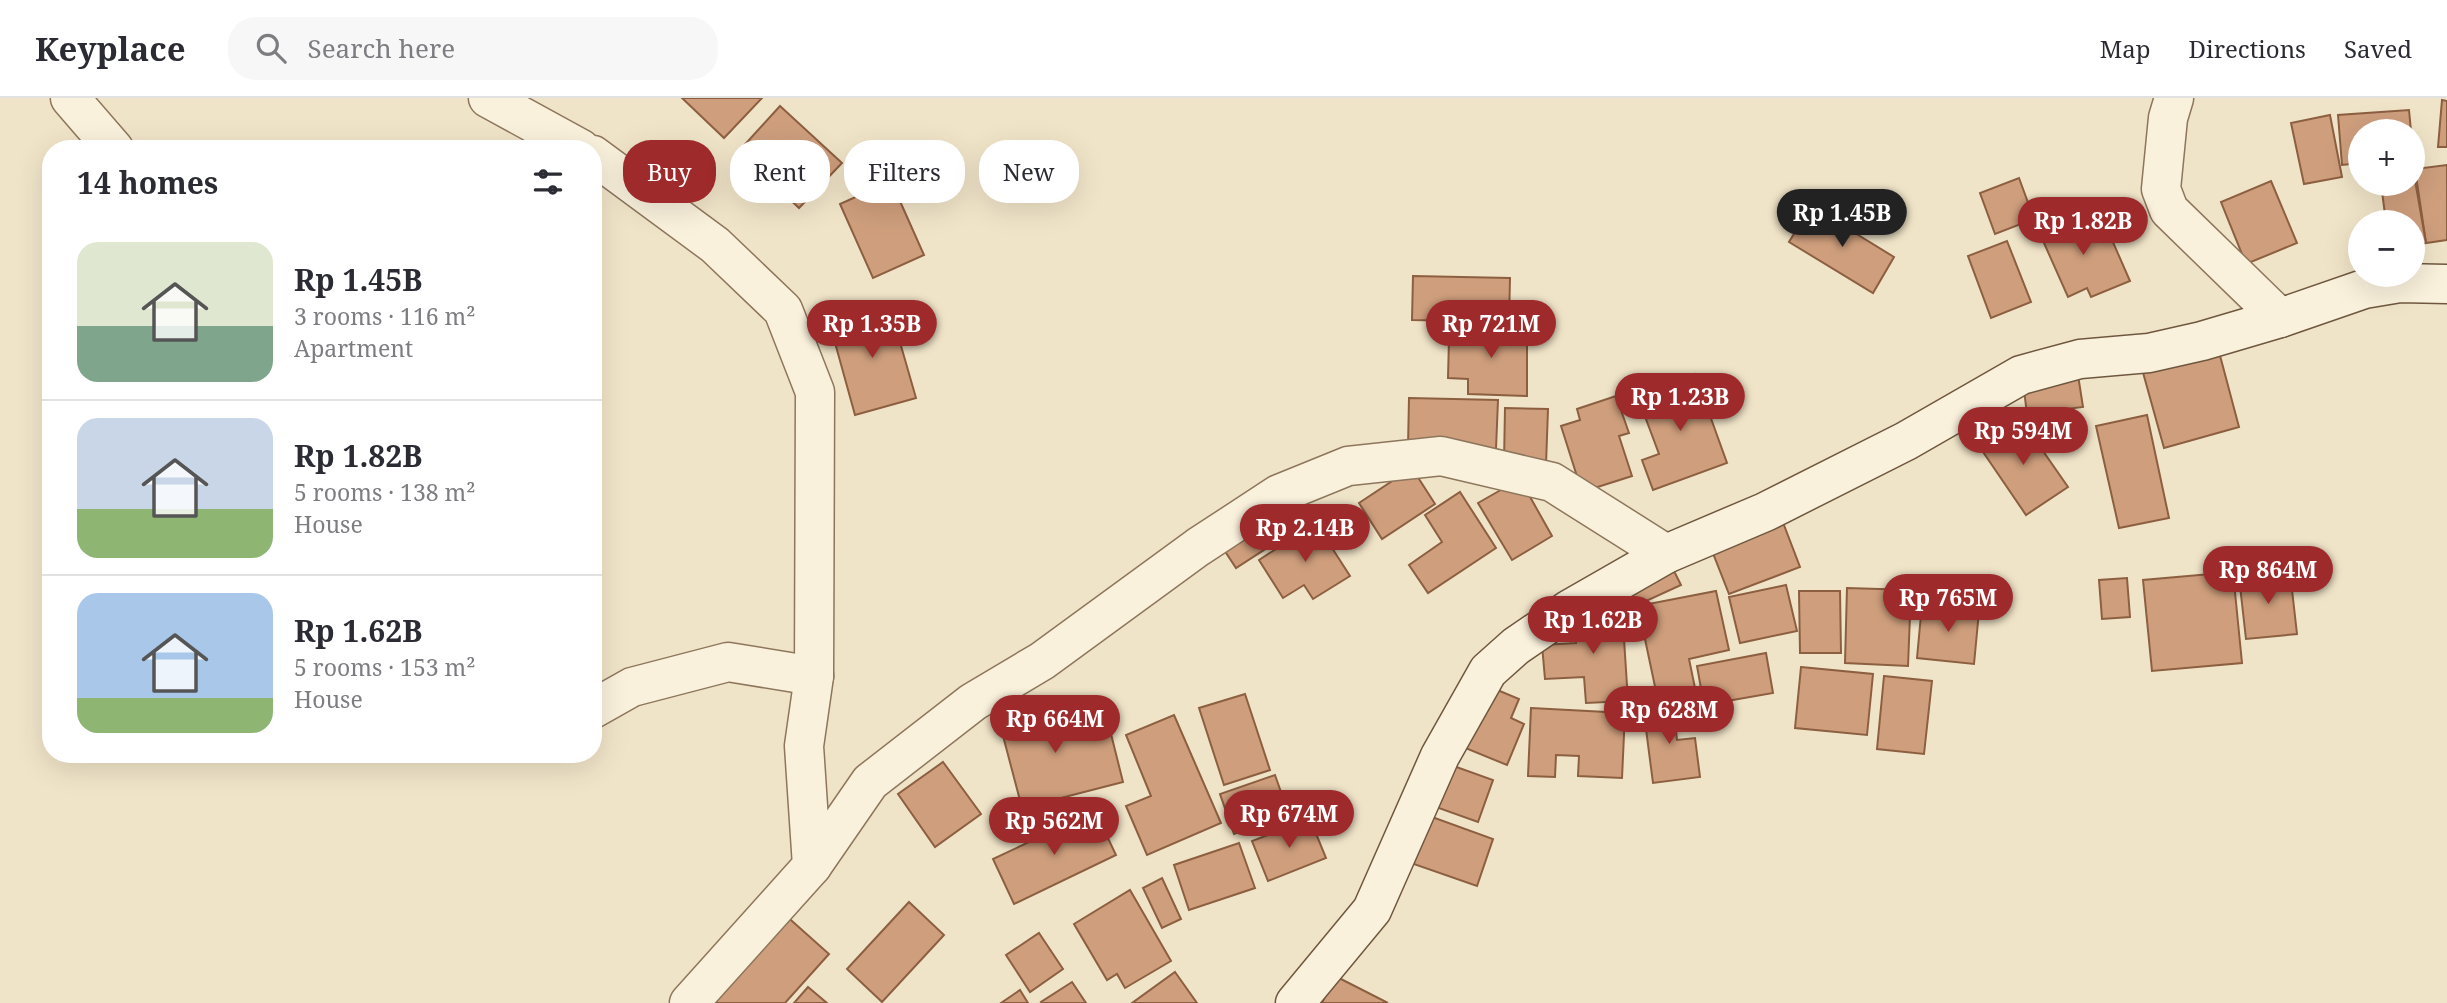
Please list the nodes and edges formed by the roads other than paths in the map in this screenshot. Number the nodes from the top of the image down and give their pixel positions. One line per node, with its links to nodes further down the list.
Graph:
1 (70, 98): 4 (street)
2 (488, 98): 5 (street)
3 (2174, 98): 8 (street)
4 (106, 140)
5 (565, 140)
6 (602, 162): 10 (street)
7 (2447, 284): 8 (street)
8 (2280, 318): 9 (street)
9 (1666, 554): 12 (street); 14 (street)
10 (814, 676): 11 (street); 12 (street)
11 (602, 704)
12 (812, 866): 13 (street)
13 (689, 1003)
14 (1295, 1003)

